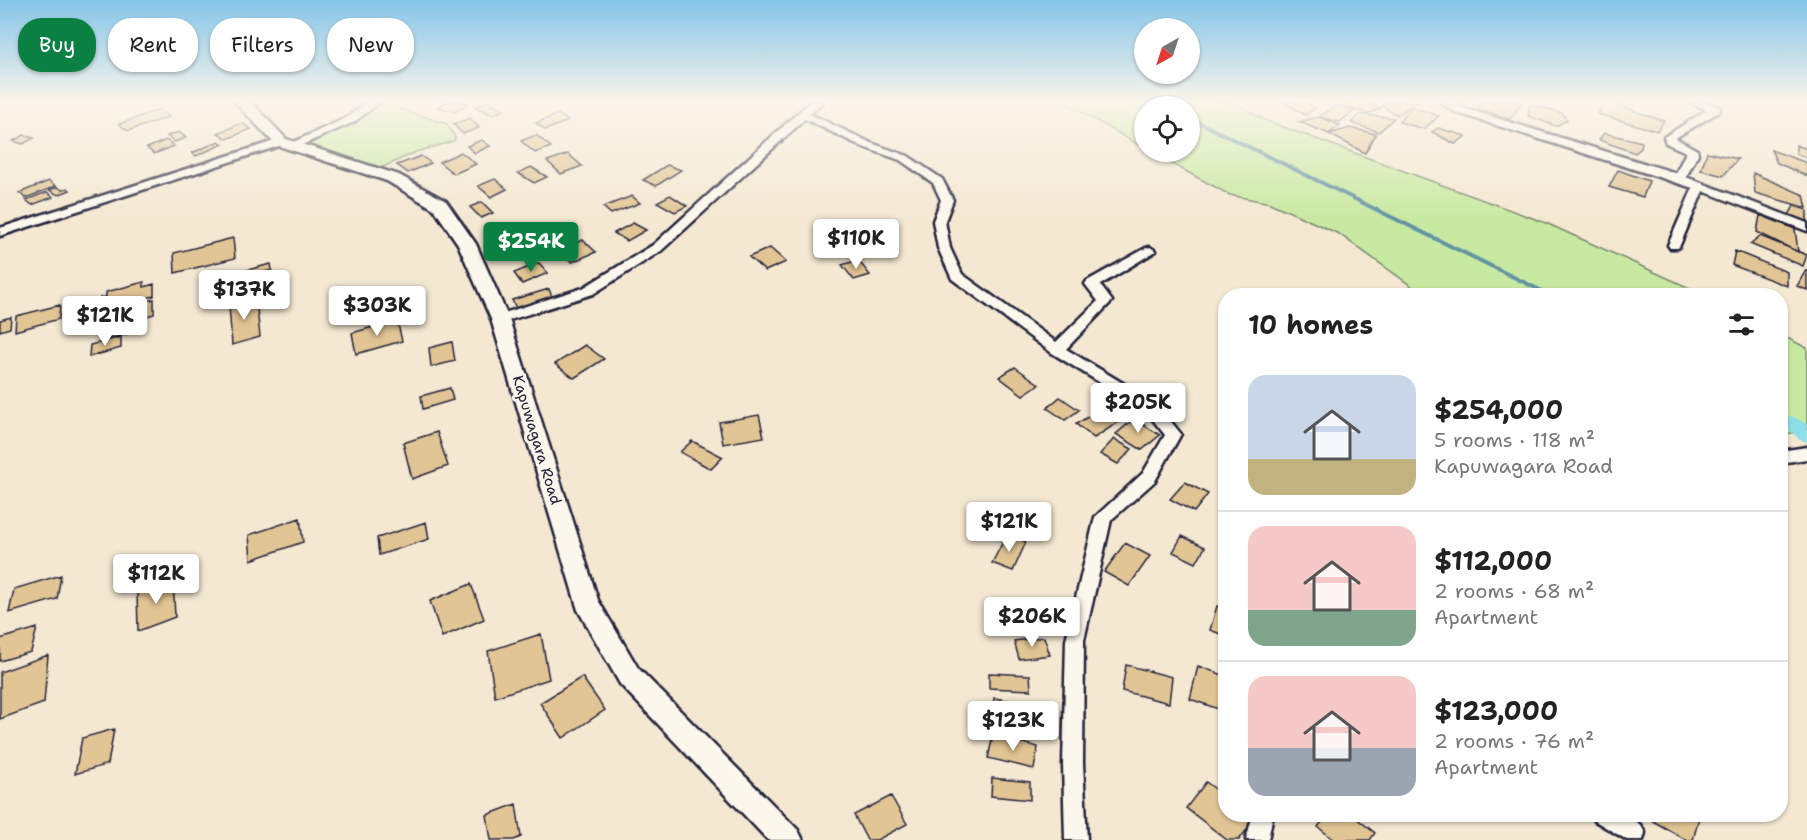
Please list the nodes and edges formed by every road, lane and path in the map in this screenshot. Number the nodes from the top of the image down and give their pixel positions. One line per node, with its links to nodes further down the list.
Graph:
1 (283, 141): 7 (street, Kapuwagara Road)
2 (293, 141): 7 (street)
3 (776, 141): 14 (street)
4 (859, 141): 15 (street)
5 (1559, 141): 8 (street)
6 (1670, 141): 8 (street)
7 (286, 144): 11 (street); 14 (street, Kapuwagara Road)
8 (1678, 178): 9 (street)
9 (1700, 186): 10 (street); 12 (street)
10 (1807, 227)
11 (0, 232)
12 (1674, 245)
13 (1150, 251): 15 (street)
14 (500, 319): 21 (street, Kapuwagara Road)
15 (1057, 350): 22 (street)
16 (1807, 453): 17 (street)
17 (1788, 456)
18 (1261, 822): 23 (street)
19 (1616, 822): 20 (street)
20 (1635, 833)
21 (788, 840)
22 (1076, 840)
23 (1257, 840)

